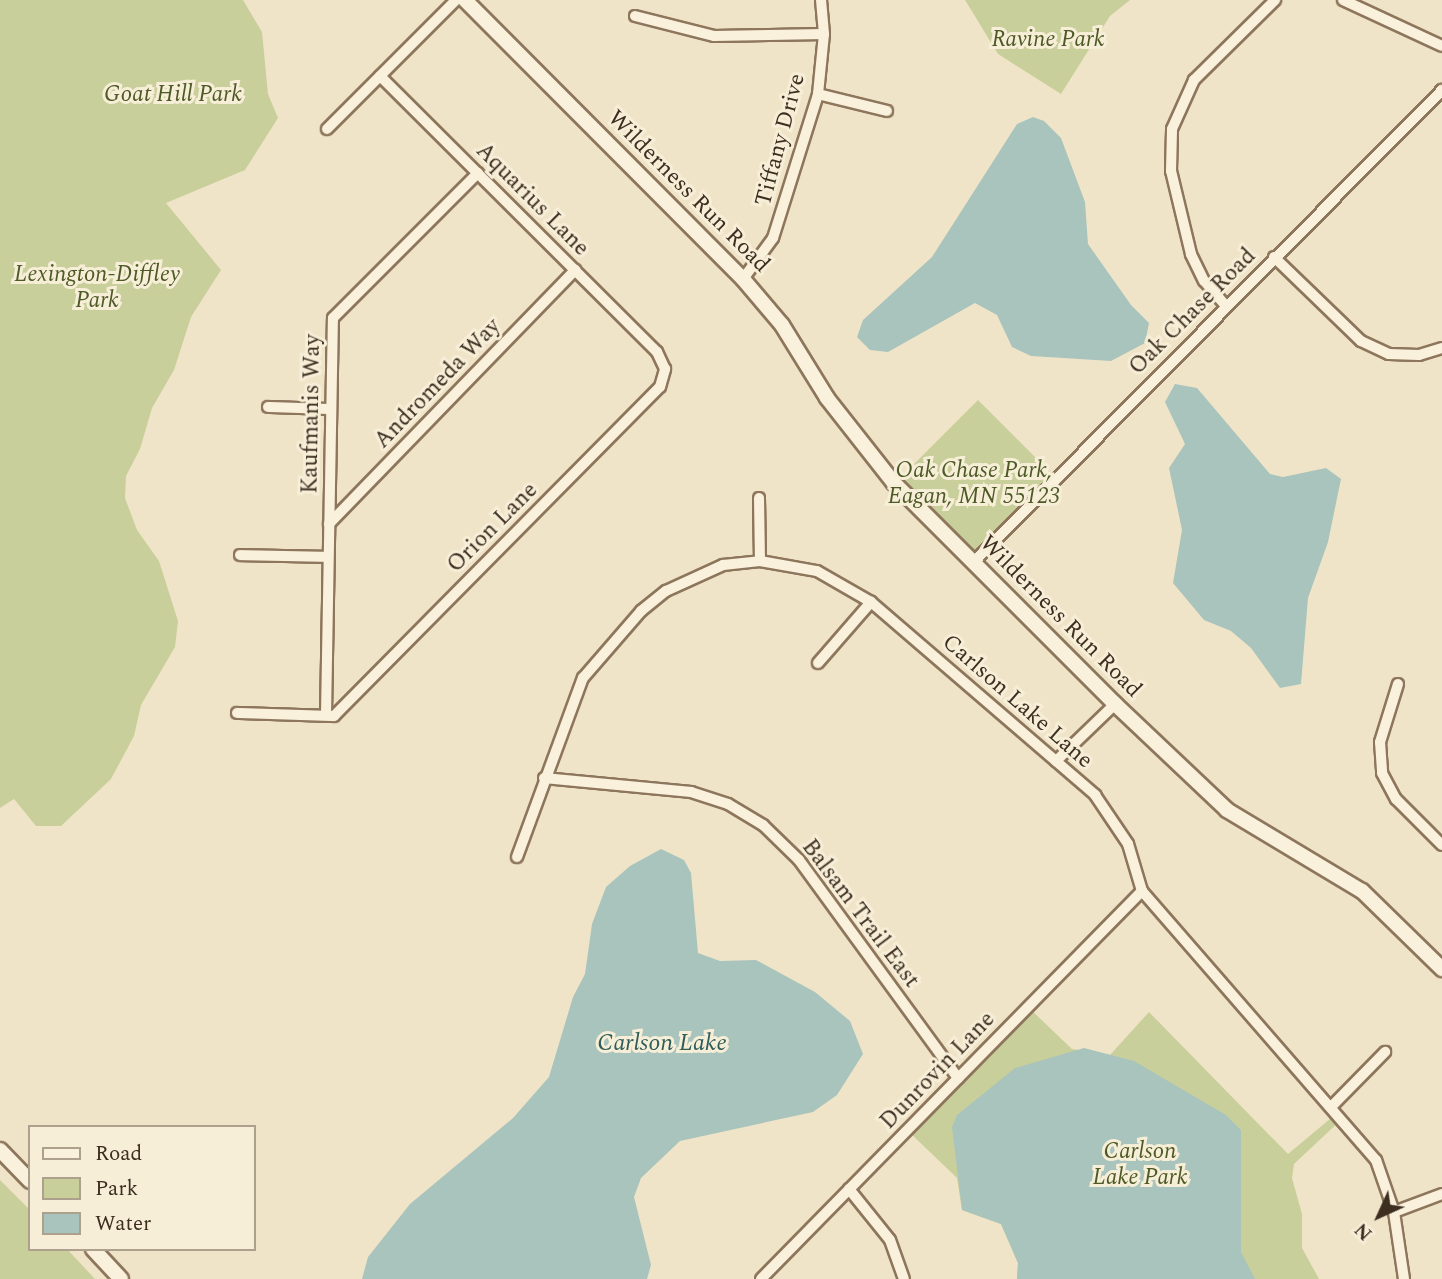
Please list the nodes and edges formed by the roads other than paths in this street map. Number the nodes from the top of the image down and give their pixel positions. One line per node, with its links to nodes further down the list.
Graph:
1 (456, 0): 9 (street)
2 (465, 0): 17 (street, Wilderness Run Road)
3 (821, 0): 7 (street, Tiffany Drive)
4 (1275, 0): 18 (street)
5 (1343, 0): 8 (street)
6 (635, 16): 7 (street)
7 (824, 34): 11 (street, Tiffany Drive)
8 (1442, 46)
9 (380, 76): 13 (street); 14 (street, Aquarius Lane)
10 (1442, 90): 15 (street, Oak Chase Road)
11 (818, 94): 12 (street); 17 (street, Tiffany Drive)
12 (887, 111)
13 (327, 129)
14 (478, 173): 16 (street, Aquarius Lane); 22 (street, Kaufmanis Way)
15 (1274, 257): 18 (street, Oak Chase Road); 19 (street)
16 (575, 270): 20 (street, Aquarius Lane); 24 (street, Andromeda Way)
17 (743, 279): 28 (street, Wilderness Run Road)
18 (1226, 306): 28 (street, Oak Chase Road)
19 (1442, 348)
20 (657, 352): 34 (street, Orion Lane)
21 (268, 407): 22 (street)
22 (331, 409): 24 (street, Kaufmanis Way)
23 (760, 498): 27 (street)
24 (329, 524): 26 (street, Kaufmanis Way)
25 (240, 555): 26 (street)
26 (328, 557): 34 (street, Kaufmanis Way)
27 (760, 561): 29 (street, Carlson Lake Lane); 36 (street, Carlson Lake Lane)
28 (974, 562): 32 (street, Wilderness Run Road)
29 (871, 602): 30 (street); 35 (street, Carlson Lake Lane)
30 (818, 663)
31 (1398, 684): 37 (street)
32 (1115, 704): 35 (street); 40 (street, Wilderness Run Road)
33 (237, 713): 34 (street)
34 (326, 715)
35 (1056, 761): 39 (street, Carlson Lake Lane)
36 (544, 778): 38 (street, Carlson Lake Lane); 42 (street, Balsam Trail East)
37 (1442, 845)
38 (517, 857)
39 (1142, 891): 42 (street, Dunrovin Lane); 43 (street, Carlson Lake Lane)
40 (1442, 970)
41 (1385, 1052): 43 (street)
42 (958, 1078): 46 (street, Dunrovin Lane)
43 (1332, 1107): 48 (street, Carlson Lake Lane)
44 (0, 1150): 45 (street)
45 (28, 1179)
46 (849, 1189): 51 (street, Dunrovin Lane); 52 (street)
47 (1442, 1194): 48 (street)
48 (1394, 1212): 53 (street, Carlson Lake Lane)
49 (95, 1251): 50 (street)
50 (121, 1279)
51 (761, 1279)
52 (904, 1279)
53 (1404, 1279)

